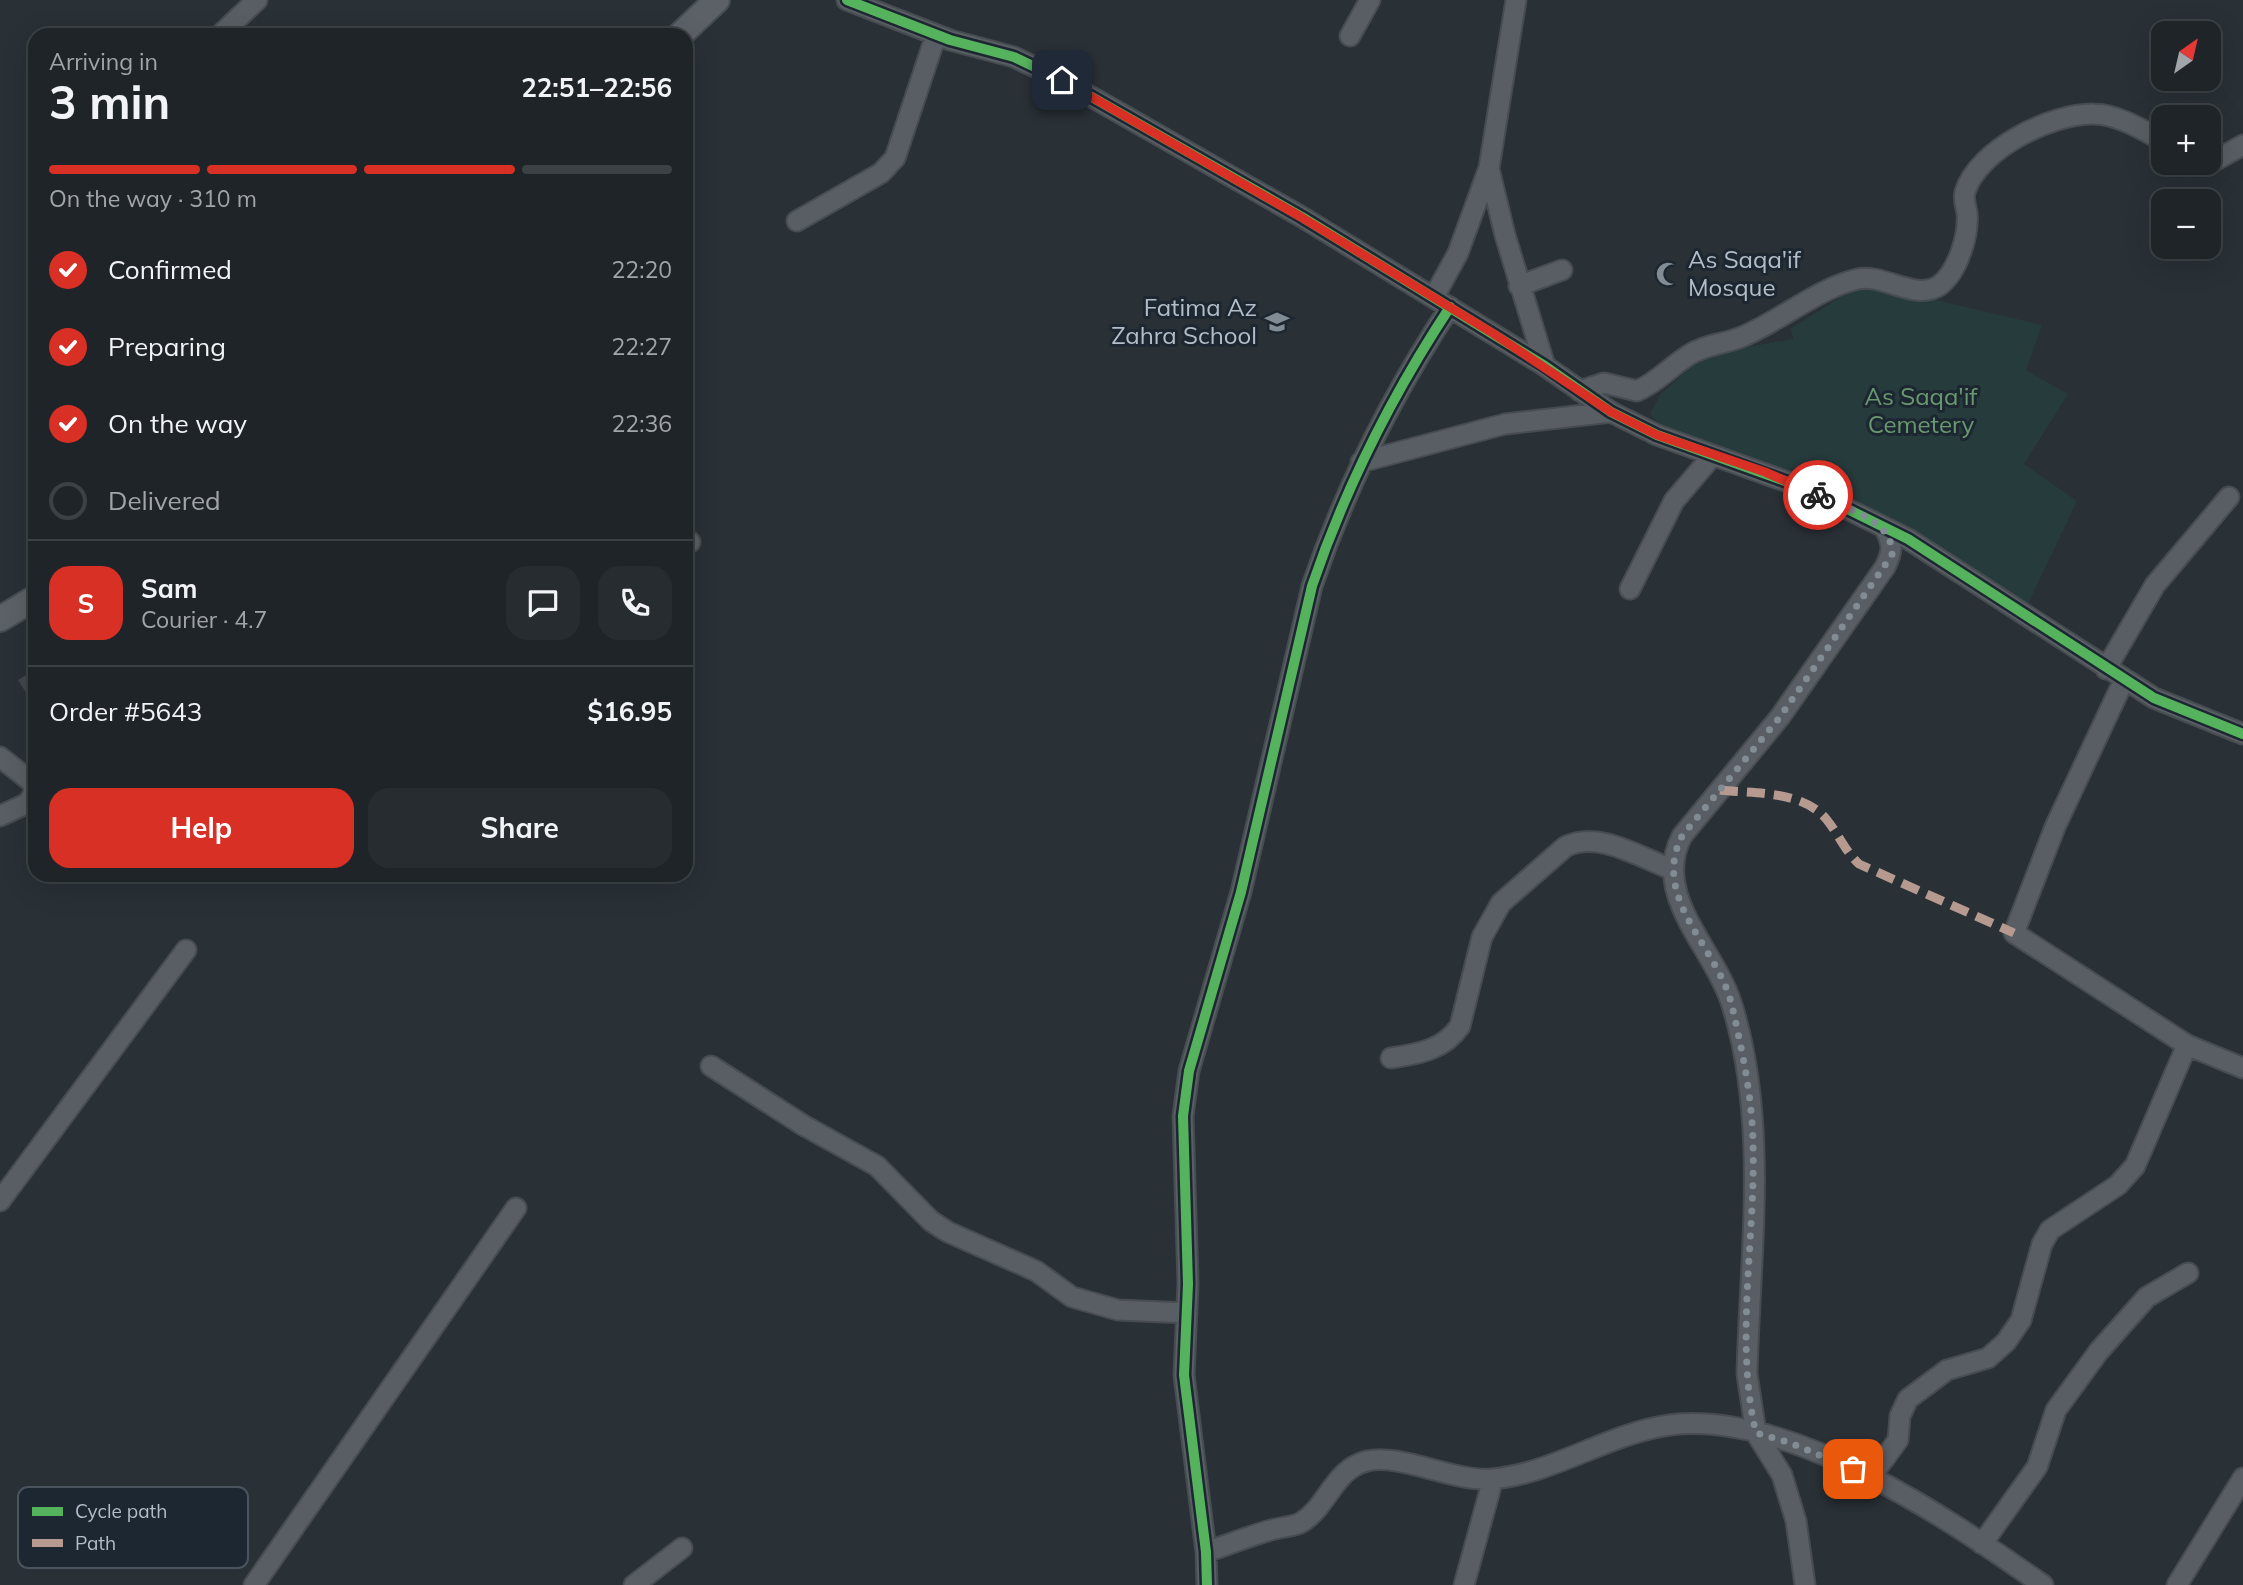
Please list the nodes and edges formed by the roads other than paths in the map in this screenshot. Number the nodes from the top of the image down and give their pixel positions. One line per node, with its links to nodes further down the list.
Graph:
1 (257, 0): 6 (street)
2 (717, 0): 7 (main road)
3 (847, 0): 8 (street)
4 (1370, 0): 9 (street)
5 (1516, 0): 13 (street)
6 (227, 28)
7 (687, 28)
8 (936, 35): 14 (street); 17 (street)
9 (1350, 36)
10 (2151, 135): 19 (street)
11 (2243, 145): 12 (street)
12 (2221, 157)
13 (1489, 168): 16 (street); 17 (street)
14 (797, 221)
15 (1562, 270): 16 (street)
16 (1519, 286): 18 (street)
17 (1442, 302): 18 (street); 22 (street)
18 (1545, 366): 19 (street)
19 (1580, 391): 20 (street)
20 (1611, 412): 21 (street); 22 (street)
21 (1713, 455): 24 (street); 25 (street)
22 (1361, 462): 44 (street)
23 (2229, 497): 28 (street)
24 (1885, 529): 28 (street); 35 (street)
25 (1630, 589)
26 (28, 602): 27 (main road)
27 (0, 619)
28 (2106, 669): 29 (street)
29 (2124, 680): 30 (street); 37 (street)
30 (2243, 734)
31 (0, 757): 32 (street)
32 (28, 779)
33 (28, 803): 34 (street)
34 (0, 816)
35 (1671, 869): 38 (street); 45 (street)
36 (186, 950): 41 (street)
37 (2187, 1045): 40 (street); 46 (street)
38 (1391, 1058)
39 (711, 1066): 44 (street)
40 (2243, 1068)
41 (0, 1201)
42 (516, 1208): 52 (street)
43 (2188, 1273): 49 (street)
44 (1187, 1313): 51 (street)
45 (1756, 1433): 46 (street); 48 (street); 56 (street)
46 (1870, 1478): 49 (street)
47 (2243, 1478): 58 (street)
48 (1493, 1479): 51 (street); 55 (street)
49 (1982, 1544): 57 (street)
50 (682, 1548): 53 (street)
51 (1206, 1552): 54 (street)
52 (254, 1585)
53 (634, 1585)
54 (1207, 1585)
55 (1464, 1585)
56 (1805, 1585)
57 (2043, 1585)
58 (2177, 1585)

